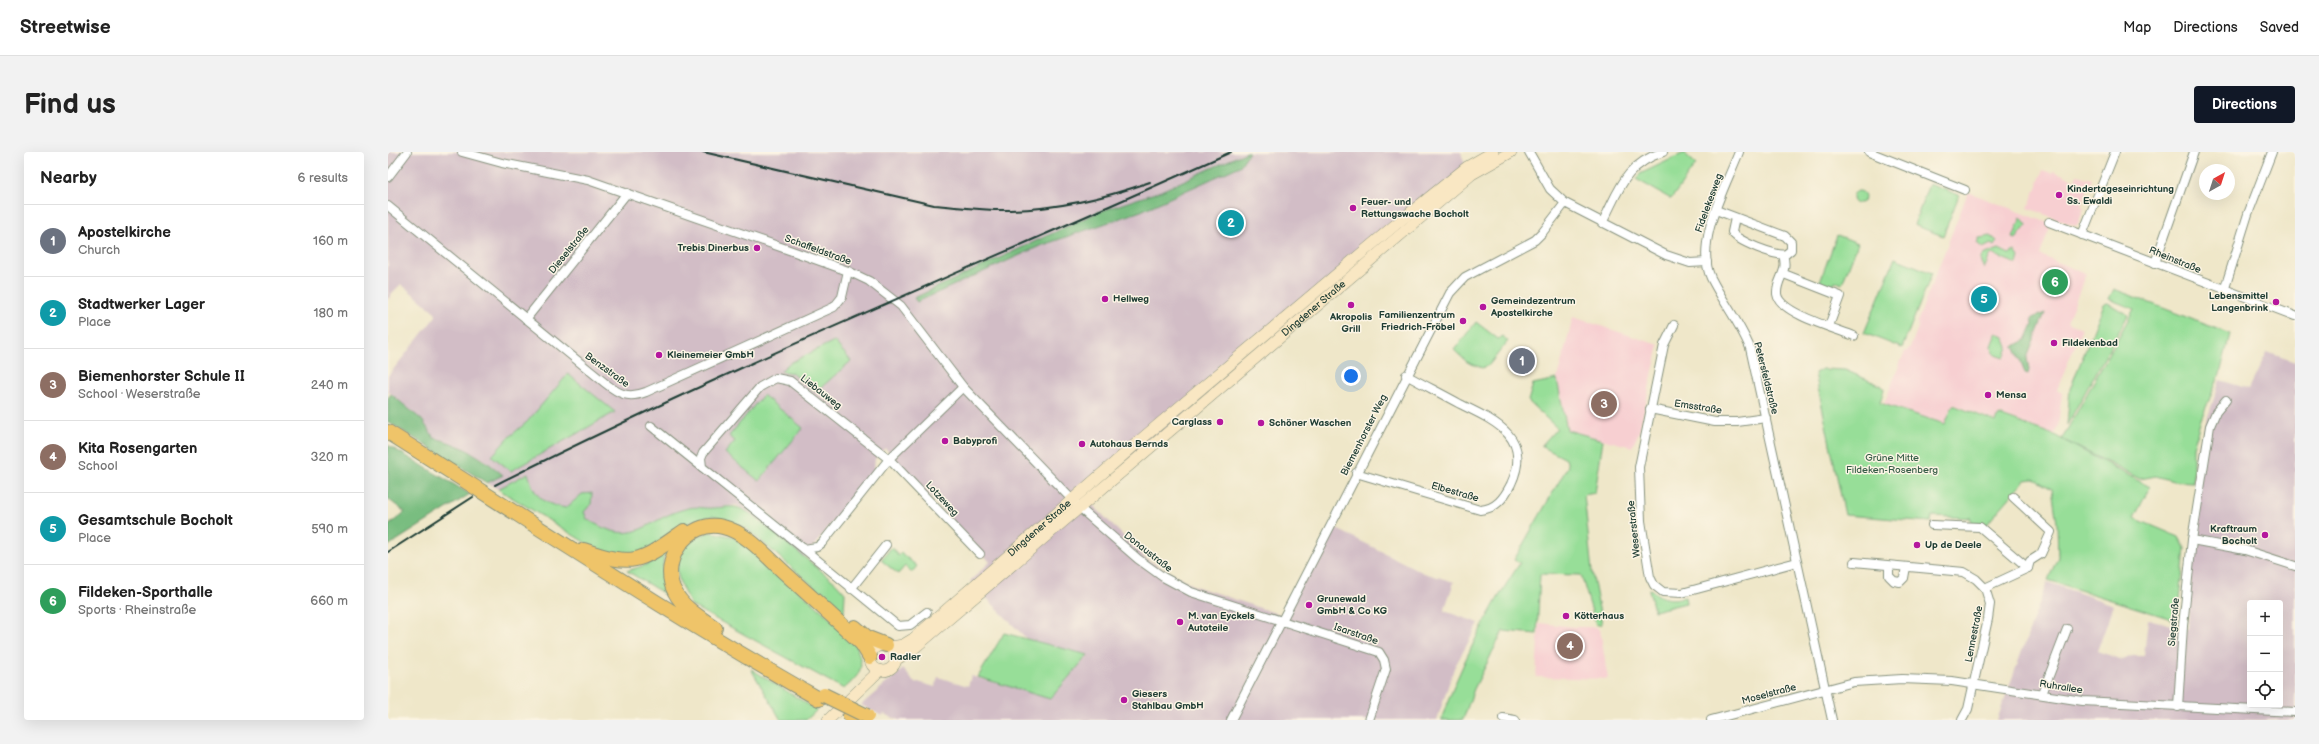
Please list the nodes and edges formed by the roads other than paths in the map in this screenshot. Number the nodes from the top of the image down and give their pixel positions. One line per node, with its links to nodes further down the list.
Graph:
1 (407, 152): 14 (street)
2 (462, 152): 16 (street, Schaffeldstraße)
3 (1492, 152): 13 (main road)
4 (1511, 152): 13 (main road)
5 (1529, 152): 17 (street)
6 (1663, 152): 22 (street)
7 (1739, 152): 19 (street, Fidelekesweg)
8 (1869, 152): 12 (street)
9 (2115, 152): 23 (street)
10 (2194, 152): 26 (street)
11 (2272, 152): 29 (street)
12 (1888, 156): 15 (street)
13 (1481, 159): 38 (main road, Dingdener Straße); 43 (main road, Dingdener Straße)
14 (388, 177)
15 (1965, 190)
16 (628, 193): 27 (street, Schaffeldstraße); 31 (street, Dieselstraße)
17 (1565, 203): 22 (street); 35 (street, Biemenhorster Weg)
18 (388, 206): 31 (street, Benzstraße)
19 (1716, 210): 20 (street); 25 (street, Fidelekesweg)
20 (1735, 218): 24 (street); 24 (street)
21 (2049, 222): 23 (street, Rheinstraße)
22 (1602, 223): 25 (street)
23 (2082, 235): 26 (street, Rheinstraße)
24 (1783, 255): 28 (street)
25 (1707, 262): 40 (street, Petersfeldstraße)
26 (2154, 263): 29 (street, Rheinstraße)
27 (848, 271): 31 (street, Benzstraße); 36 (street, Schaffeldstraße)
28 (1784, 274): 33 (street); 33 (street)
29 (2224, 290): 30 (street, Rheinstraße)
30 (2295, 316)
31 (526, 319)
32 (1674, 325): 39 (street, Weserstraße)
33 (1829, 326): 34 (street)
34 (1854, 336)
35 (1406, 375): 46 (street, Biemenhorster Weg); 46 (street, Elbestraße)
36 (963, 386): 44 (street); 48 (street, Schaffeldstraße)
37 (2226, 400): 51 (street, Siegstraße)
38 (1184, 403): 43 (main road, Dingdener Straße); 48 (main road, Dingdener Straße)
39 (1650, 409): 40 (street, Emsstraße); 56 (street, Weserstraße)
40 (1766, 418): 56 (street, Petersfeldstraße)
41 (651, 426): 45 (street)
42 (388, 432): 49 (highway)
43 (1144, 451): 48 (main road, Dingdener Straße)
44 (889, 459): 45 (street, Liebauweg); 53 (street); 55 (street, Lotzeweg)
45 (702, 467): 53 (street)
46 (1356, 473): 65 (street, Biemenhorster Weg)
47 (2013, 497): 61 (street)
48 (1076, 503): 65 (street, Donaustraße); 68 (main road, Dingdener Straße); 69 (main road, Dingdener Straße)
49 (503, 505): 54 (highway); 74 (highway)
50 (1932, 525): 61 (street)
51 (2192, 540): 59 (street); 75 (street, Siegstraße)
52 (886, 545): 63 (street)
53 (804, 549): 63 (street)
54 (584, 550): 67 (highway); 68 (highway)
55 (980, 554)
56 (1798, 562): 72 (street, Petersfeldstraße)
57 (1854, 562): 58 (street)
58 (1889, 566): 60 (street); 60 (street)
59 (2295, 566)
60 (1906, 567): 62 (street)
61 (2028, 568): 62 (street)
62 (1985, 588): 71 (street, Lennestraße)
63 (851, 589): 64 (street)
64 (927, 612)
65 (1281, 620): 81 (street, Biemenhorster Weg); 82 (street, Isarstraße)
66 (2067, 629): 73 (street)
67 (731, 641): 70 (highway); 74 (highway)
68 (888, 646): 69 (main road); 70 (main road, Dingdener Straße)
69 (895, 660): 70 (main road, Dingdener Straße)
70 (874, 664): 80 (main road, Dingdener Straße)
71 (1974, 684): 72 (street, Ruhrallee); 73 (street, Ruhrallee); 85 (street, Lennestraße)
72 (1825, 689): 79 (street, Moselstraße); 84 (street, Petersfeldstraße)
73 (2042, 694): 75 (street, Ruhrallee)
74 (822, 697): 77 (highway, bridge)
75 (2178, 707): 76 (street, Ruhrallee)
76 (2295, 712)
77 (861, 718)
78 (1504, 718): 83 (street)
79 (1715, 719)
80 (828, 720)
81 (1232, 720)
82 (1369, 720)
83 (1515, 720)
84 (1832, 720)
85 (1962, 720)

